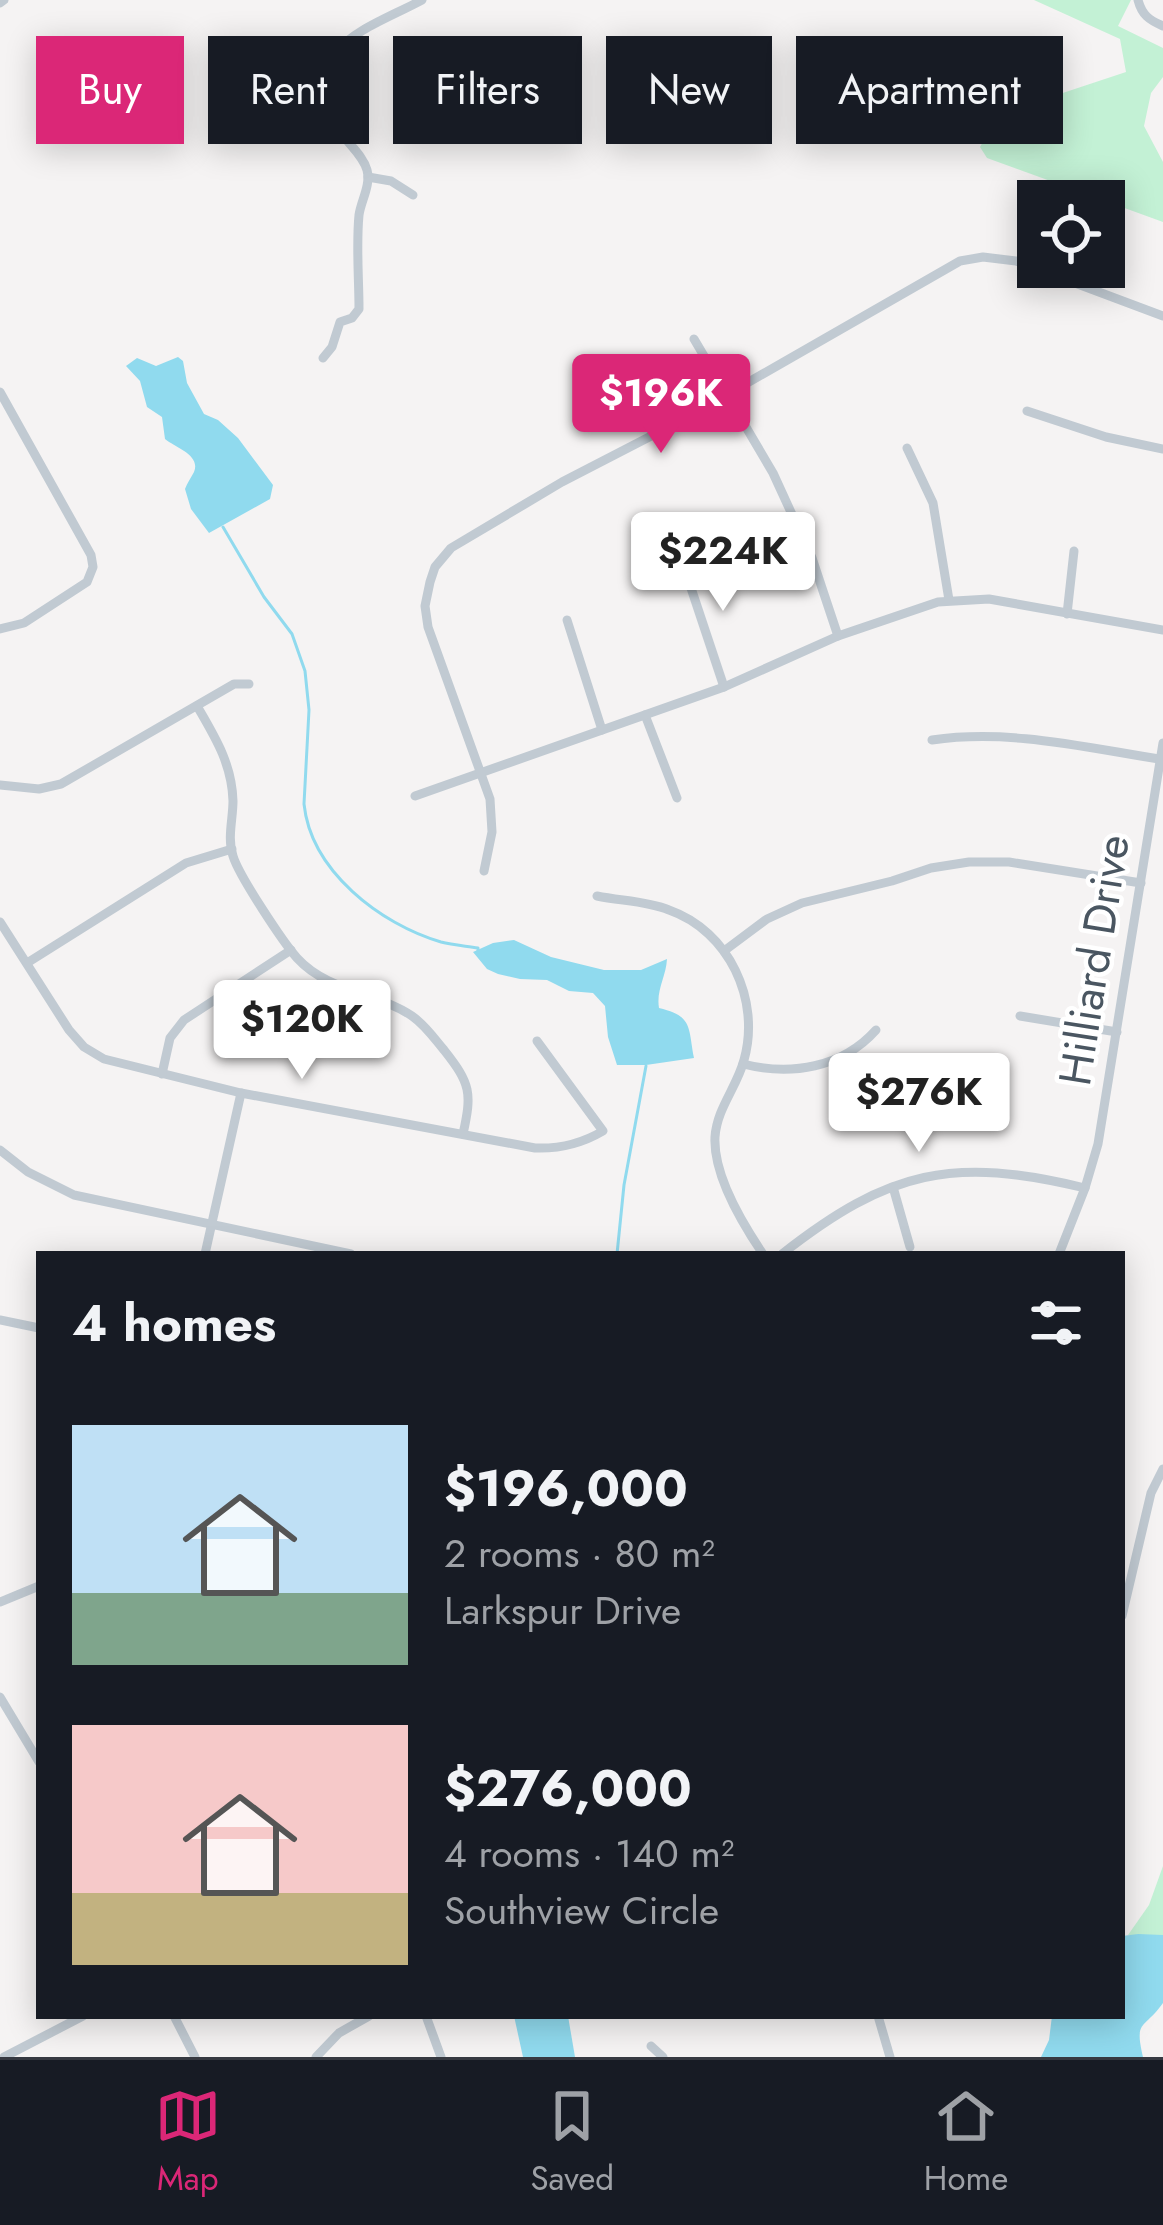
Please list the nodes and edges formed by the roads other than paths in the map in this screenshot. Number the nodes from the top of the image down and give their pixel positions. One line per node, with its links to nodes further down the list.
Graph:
1 (422, 0): 4 (street)
2 (1138, 0): 3 (street)
3 (1163, 26)
4 (368, 177): 5 (street); 8 (street)
5 (413, 195)
6 (1163, 316): 10 (street)
7 (694, 339): 10 (street)
8 (323, 358)
9 (0, 392): 19 (street)
10 (727, 395): 21 (street); 30 (street)
11 (1027, 411): 13 (street)
12 (907, 448): 16 (street)
13 (1163, 449)
14 (1074, 551): 17 (street)
15 (680, 555): 23 (street)
16 (950, 600): 17 (street); 21 (street)
17 (1067, 614): 20 (street)
18 (567, 620): 26 (street)
19 (0, 629)
20 (1163, 630)
21 (838, 636): 23 (street)
22 (249, 684): 24 (street)
23 (724, 686): 25 (street)
24 (197, 706): 31 (street); 34 (street)
25 (646, 715): 26 (street); 33 (street)
26 (602, 730): 30 (street)
27 (932, 740): 29 (street)
28 (1163, 742): 29 (street, Hilliard Drive)
29 (1159, 759): 36 (street, Hilliard Drive)
30 (480, 773): 32 (street); 35 (street)
31 (0, 784)
32 (415, 796)
33 (677, 798)
34 (232, 849): 39 (street); 41 (street)
35 (484, 871)
36 (1141, 883): 40 (street); 44 (street, Hilliard Drive)
37 (597, 896): 40 (street)
38 (0, 922): 41 (street)
39 (290, 950): 47 (street); 49 (street)
40 (724, 951): 46 (street)
41 (27, 963): 47 (street)
42 (1021, 1016): 44 (street)
43 (876, 1030): 46 (street)
44 (1117, 1032): 52 (street, Hilliard Drive)
45 (537, 1041): 49 (street)
46 (743, 1064): 57 (street)
47 (162, 1074): 48 (street)
48 (241, 1093): 49 (street); 53 (street)
49 (464, 1134)
50 (0, 1150): 53 (street)
51 (893, 1187): 52 (street); 54 (street); 58 (street)
52 (1085, 1188): 59 (street, Hilliard Drive)
53 (212, 1224): 55 (street); 56 (street)
54 (910, 1247)
55 (207, 1251)
56 (337, 1251)
57 (761, 1251)
58 (786, 1251)
59 (1060, 1251)
60 (0, 1320): 61 (street)
61 (36, 1327)
62 (1163, 1469): 64 (street)
63 (1125, 1555): 64 (street)
64 (1135, 1557): 67 (street)
65 (36, 1587): 66 (street)
66 (0, 1602)
67 (1125, 1602)
68 (0, 1697): 69 (street)
69 (12, 1718): 70 (street); 71 (street)
70 (0, 1724)
71 (36, 1757)
72 (77, 2019): 78 (street)
73 (176, 2019): 79 (street)
74 (363, 2019): 80 (street)
75 (427, 2019): 81 (street)
76 (879, 2019): 83 (street)
77 (651, 2046): 82 (street)
78 (4, 2057)
79 (195, 2057)
80 (316, 2057)
81 (441, 2057)
82 (663, 2057)
83 (890, 2057)

